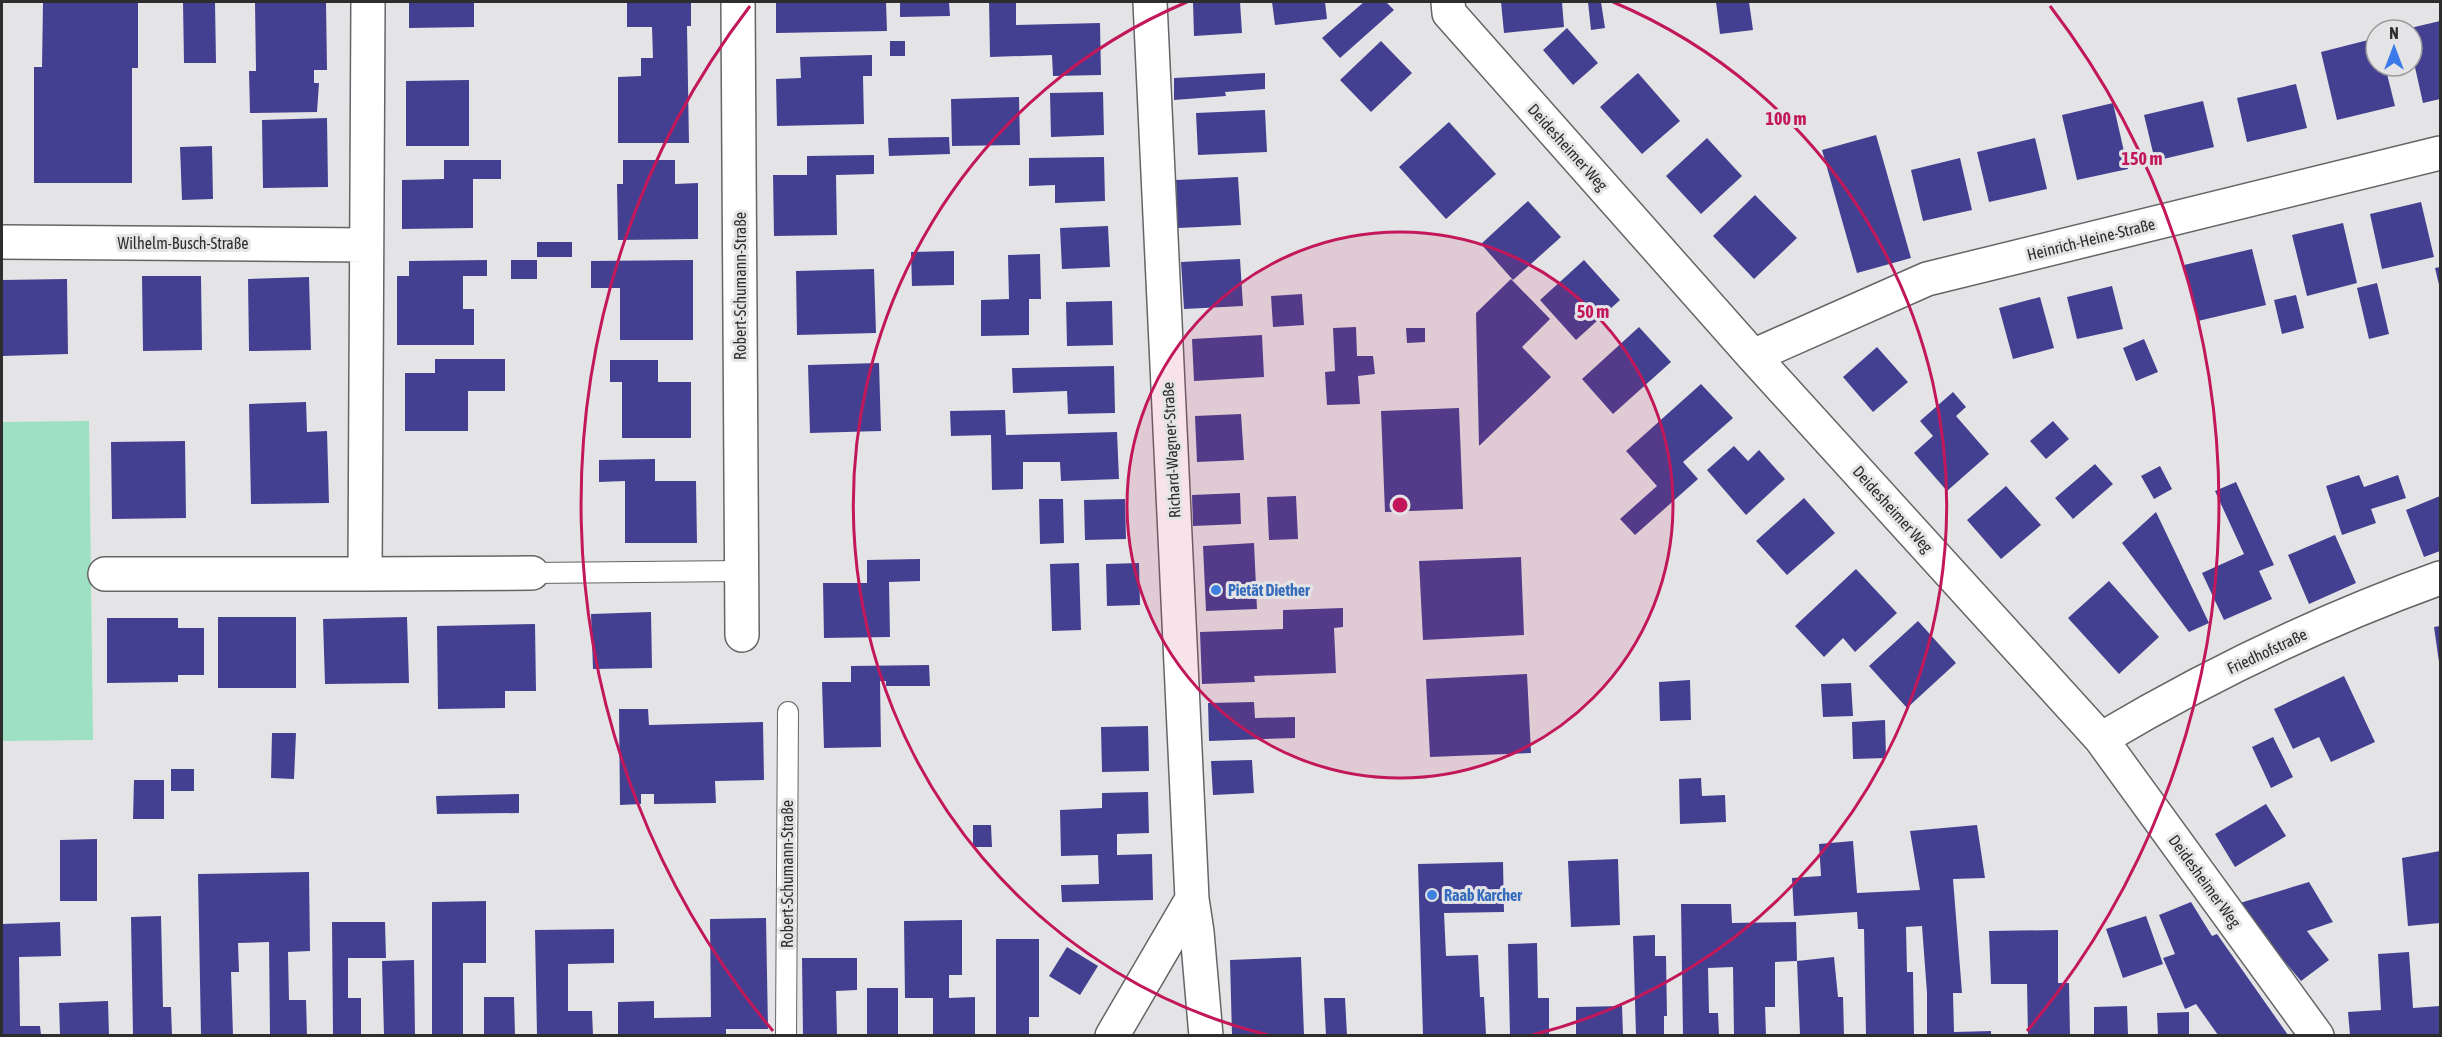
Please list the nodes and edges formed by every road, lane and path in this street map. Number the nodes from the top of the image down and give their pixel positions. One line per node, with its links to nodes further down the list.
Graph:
1 (368, 2): 7 (street)
2 (738, 2): 9 (street, Robert-Schumann-Straße)
3 (1150, 2): 17 (street, Richard-Wagner-Straße)
4 (1448, 2): 8 (street, Deidesheimer Weg)
5 (2440, 153): 8 (street, Heinrich-Heine-Straße)
6 (2, 242): 7 (street, Wilhelm-Busch-Straße)
7 (365, 244): 10 (street)
8 (1753, 356): 16 (street, Deidesheimer Weg)
9 (742, 571): 11 (lane); 14 (street, Robert-Schumann-Straße)
10 (365, 573): 11 (street); 12 (street)
11 (532, 573)
12 (105, 574)
13 (2440, 578): 16 (street, Friedhofstraße)
14 (742, 635)
15 (788, 712): 18 (lane, Robert-Schumann-Straße)
16 (2101, 739): 21 (street, Deidesheimer Weg)
17 (1191, 899): 19 (street); 20 (street, Richard-Wagner-Straße)
18 (786, 1035)
19 (1112, 1035)
20 (1206, 1035)
21 (2318, 1035)

